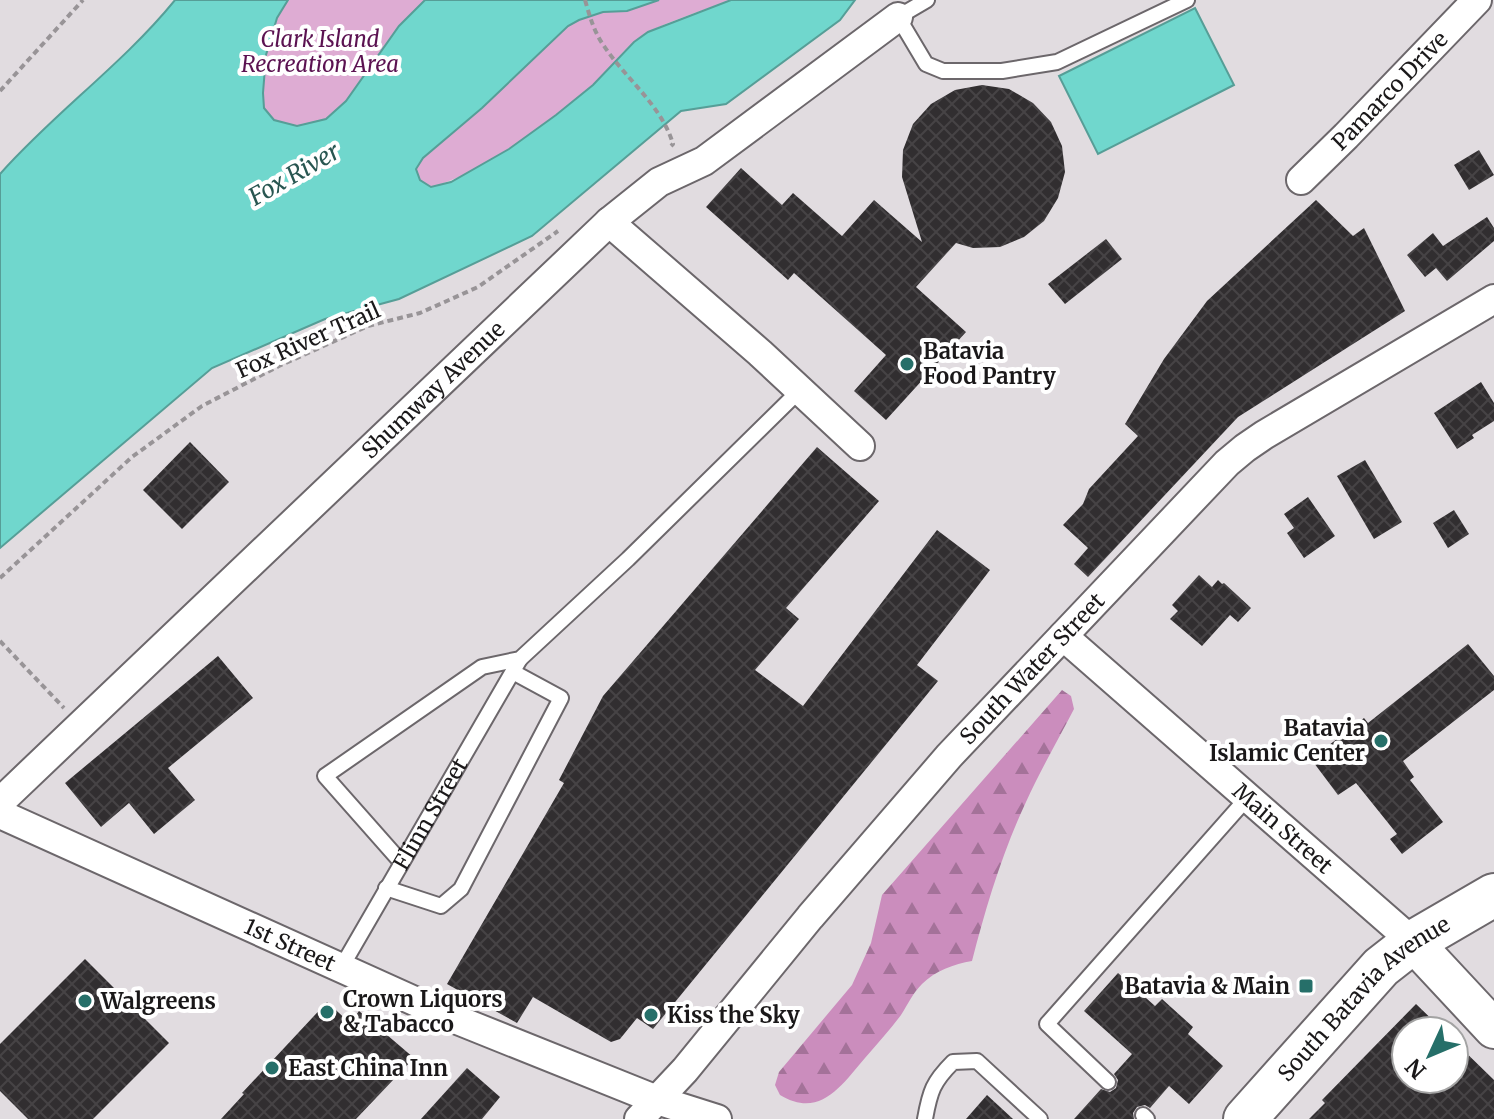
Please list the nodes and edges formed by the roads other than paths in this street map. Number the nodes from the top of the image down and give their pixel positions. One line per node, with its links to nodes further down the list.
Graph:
1 (927, 0): 4 (lane)
2 (1187, 0): 4 (lane)
3 (1477, 0): 5 (street, Pamarco Drive)
4 (898, 17): 6 (street, Shumway Avenue)
5 (1301, 180)
6 (609, 222): 8 (street); 13 (street, Shumway Avenue)
7 (1494, 299): 10 (street, South Water Street)
8 (800, 390): 9 (street); 11 (lane)
9 (860, 446)
10 (1063, 636): 12 (street, Main Street); 22 (street, South Water Street)
11 (517, 666): 15 (lane, Flinn Street); 15 (lane); 16 (lane)
12 (1248, 797): 18 (street, Main Street); 21 (lane)
13 (0, 802)
14 (0, 814): 19 (street, 1st Street)
15 (401, 862): 16 (lane, Flinn Street)
16 (386, 888): 19 (lane, Flinn Street)
17 (1494, 895): 18 (main road, South Batavia Avenue)
18 (1413, 942): 20 (main road, Main Street); 26 (main road, South Batavia Avenue)
19 (341, 968): 22 (street, 1st Street)
20 (1494, 1029)
21 (1108, 1082)
22 (648, 1109): 23 (street, 1st Street)
23 (717, 1119)
24 (925, 1119): 25 (lane)
25 (1040, 1119)
26 (1245, 1119)

